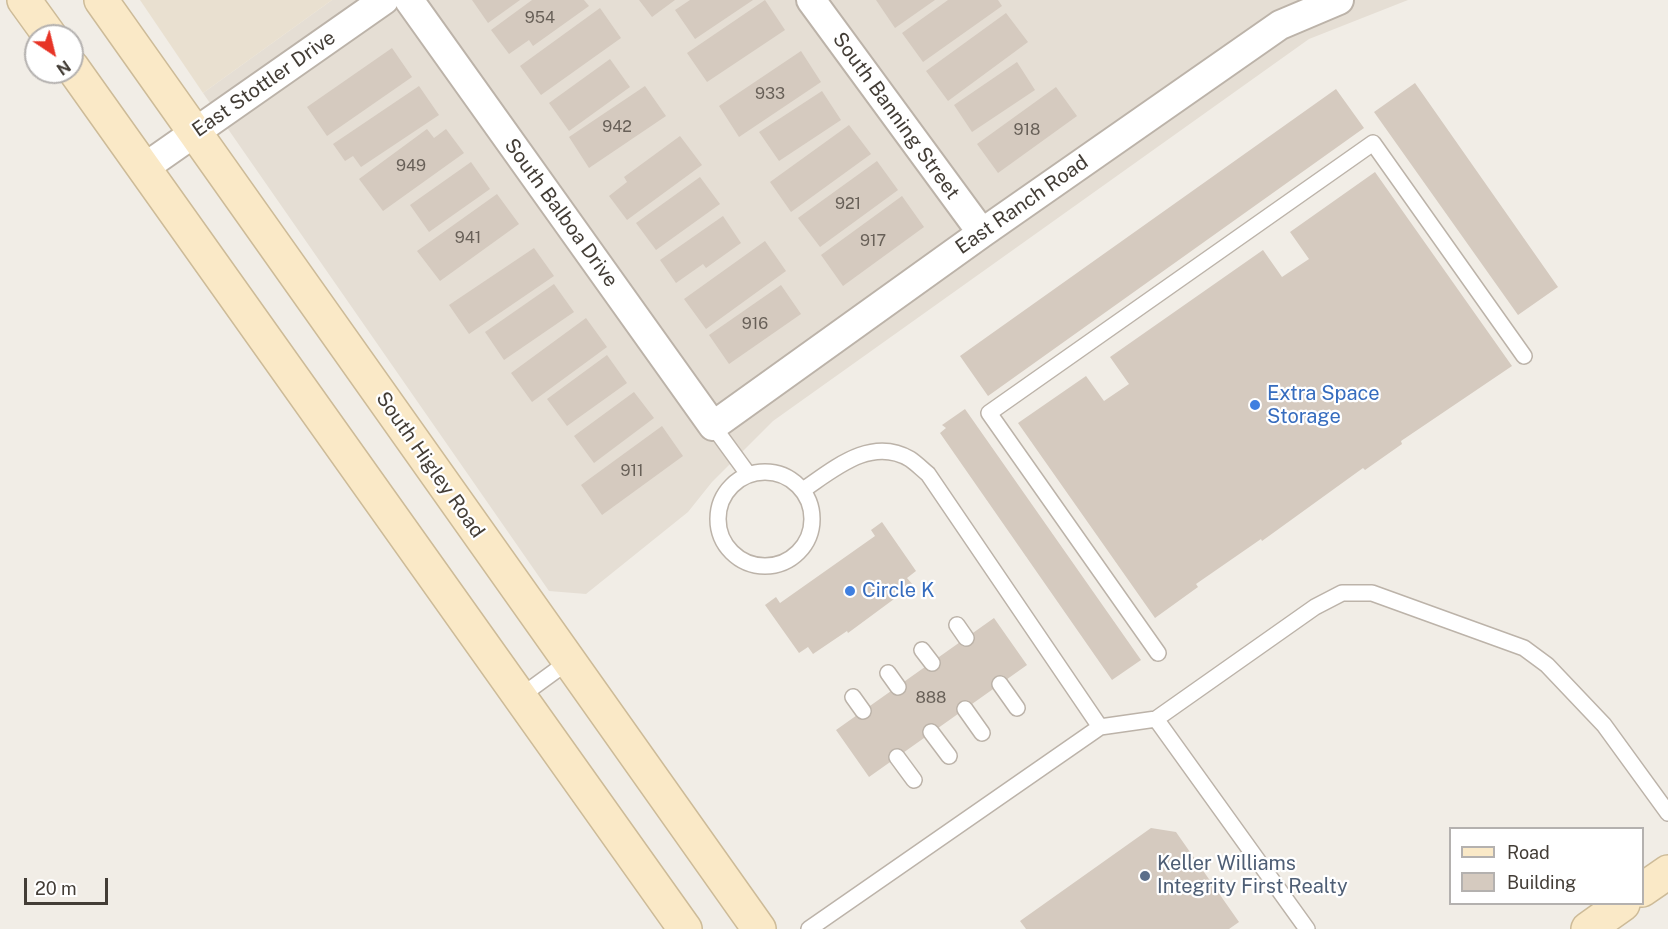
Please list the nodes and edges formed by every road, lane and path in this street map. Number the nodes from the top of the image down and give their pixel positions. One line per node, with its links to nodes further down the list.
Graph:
1 (24, 0): 7 (main road)
2 (101, 0): 9 (main road, South Higley Road)
3 (384, 0): 9 (street, East Stottler Drive)
4 (409, 0): 13 (street, South Balboa Drive)
5 (811, 0): 11 (street, South Banning Street)
6 (1339, 0): 11 (street, East Ranch Road)
7 (41, 24)
8 (84, 84): 10 (main road)
9 (195, 133): 10 (street, East Stottler Drive); 18 (main road, South Higley Road)
10 (144, 168): 23 (main road)
11 (982, 233): 13 (street, East Ranch Road)
12 (1524, 356): 17 (lane)
13 (713, 426): 14 (lane)
14 (748, 474): 15 (lane); 15 (lane)
15 (803, 490): 29 (lane)
16 (922, 650): 19 (lane)
17 (1158, 653)
18 (568, 661): 23 (lane); 40 (main road, South Higley Road)
19 (932, 663)
20 (888, 673): 22 (lane)
21 (1000, 684): 25 (lane)
22 (898, 687)
23 (521, 696): 39 (main road)
24 (853, 697): 27 (lane)
25 (1017, 708)
26 (965, 709): 31 (lane)
27 (863, 711)
28 (1156, 719): 29 (lane); 35 (lane); 42 (lane)
29 (1101, 727): 41 (lane)
30 (931, 732): 32 (lane)
31 (982, 733)
32 (949, 756)
33 (897, 757): 34 (lane)
34 (914, 780)
35 (1668, 813)
36 (1668, 872): 37 (main road)
37 (1644, 889)
38 (1620, 905): 43 (main road)
39 (685, 929)
40 (759, 929)
41 (809, 929)
42 (1307, 929)
43 (1588, 929)

